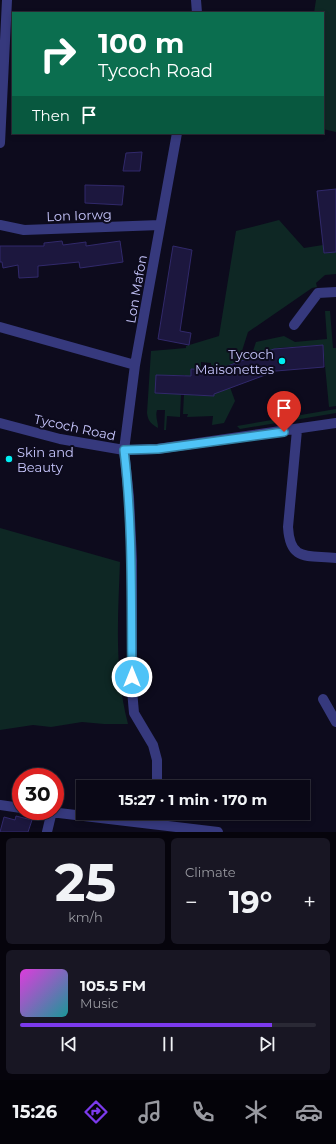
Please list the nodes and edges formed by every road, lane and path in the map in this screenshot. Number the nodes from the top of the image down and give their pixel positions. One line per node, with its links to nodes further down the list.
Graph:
1 (7, 0): 5 (street)
2 (196, 0): 3 (street)
3 (196, 12)
4 (177, 134): 7 (street, Lon Mafon)
5 (0, 143)
6 (0, 225): 7 (street, Lon Iorwg)
7 (160, 225): 11 (street, Lon Mafon)
8 (336, 292): 9 (street)
9 (294, 325)
10 (0, 327): 11 (street)
11 (135, 366): 15 (street, Lon Mafon)
12 (0, 423): 15 (street, Tycoch Road)
13 (336, 423): 14 (street, Tycoch Road)
14 (297, 430): 15 (street, Tycoch Road); 16 (street)
15 (124, 450): 19 (street, Lon Mafon)
16 (336, 558)
17 (323, 699): 18 (street)
18 (336, 722)
19 (157, 780)
20 (0, 805): 21 (street)
21 (12, 807)
22 (64, 814): 25 (street)
23 (48, 820): 26 (street)
24 (152, 820): 25 (street)
25 (151, 824): 27 (street)
26 (47, 832)
27 (218, 832)

